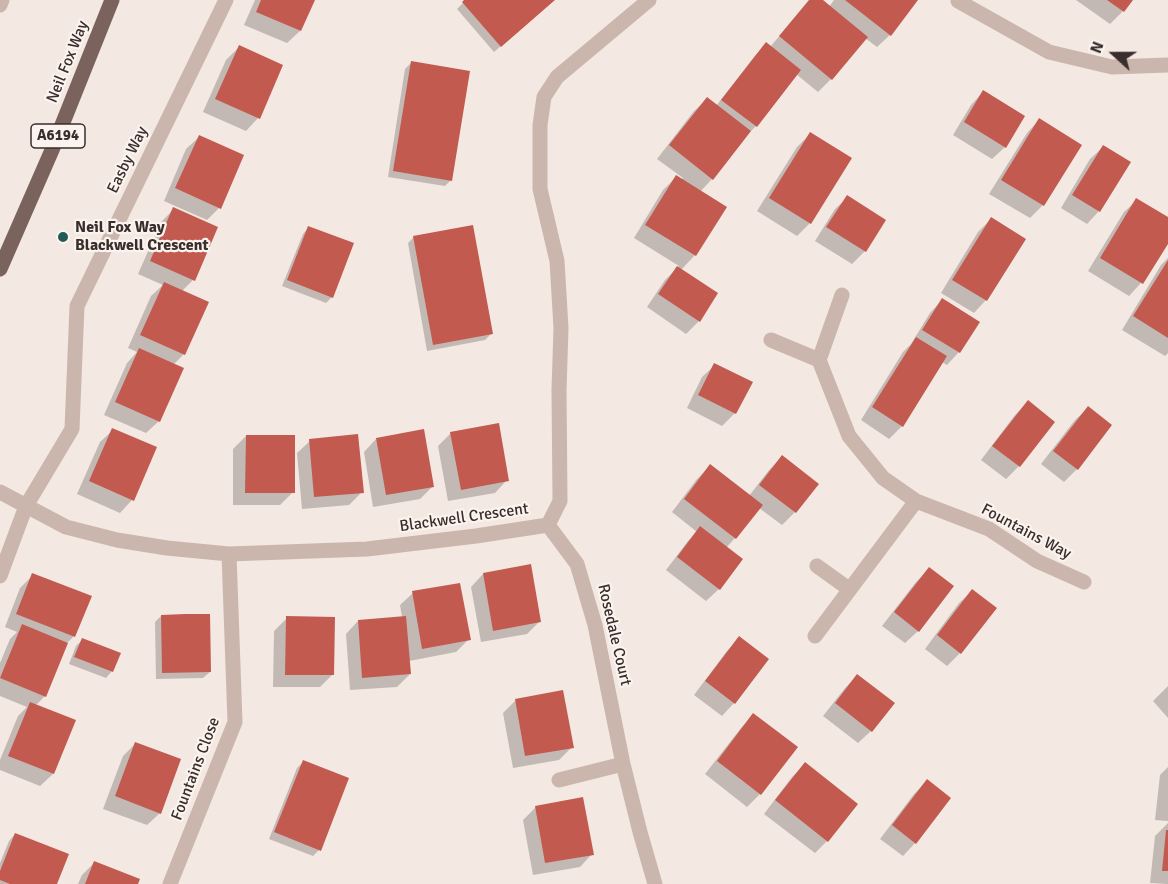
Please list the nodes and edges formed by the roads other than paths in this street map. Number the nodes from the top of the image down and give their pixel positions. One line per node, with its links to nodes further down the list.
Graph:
1 (2, 0): 6 (street)
2 (112, 0): 8 (main road, Neil Fox Way / A6194)
3 (226, 0): 14 (street, Easby Way)
4 (649, 0): 15 (street, Blackwell Crescent)
5 (958, 1): 7 (street)
6 (0, 5)
7 (1168, 65)
8 (0, 269)
9 (842, 295): 11 (street)
10 (771, 340): 11 (street)
11 (819, 360): 13 (street, Fountains Way)
12 (0, 492): 14 (street, Blackwell Crescent)
13 (916, 501): 19 (street, Fountains Way); 20 (street)
14 (26, 506): 16 (street, Blackwell Crescent); 18 (street, Easby Way)
15 (548, 525): 16 (street, Blackwell Crescent); 22 (street, Rosedale Court)
16 (229, 554): 24 (street, Fountains Close)
17 (817, 566): 20 (street)
18 (0, 576)
19 (1084, 582)
20 (849, 589): 21 (street)
21 (815, 636)
22 (623, 764): 23 (street); 25 (street, Rosedale Court)
23 (559, 780)
24 (170, 884)
25 (655, 884)

